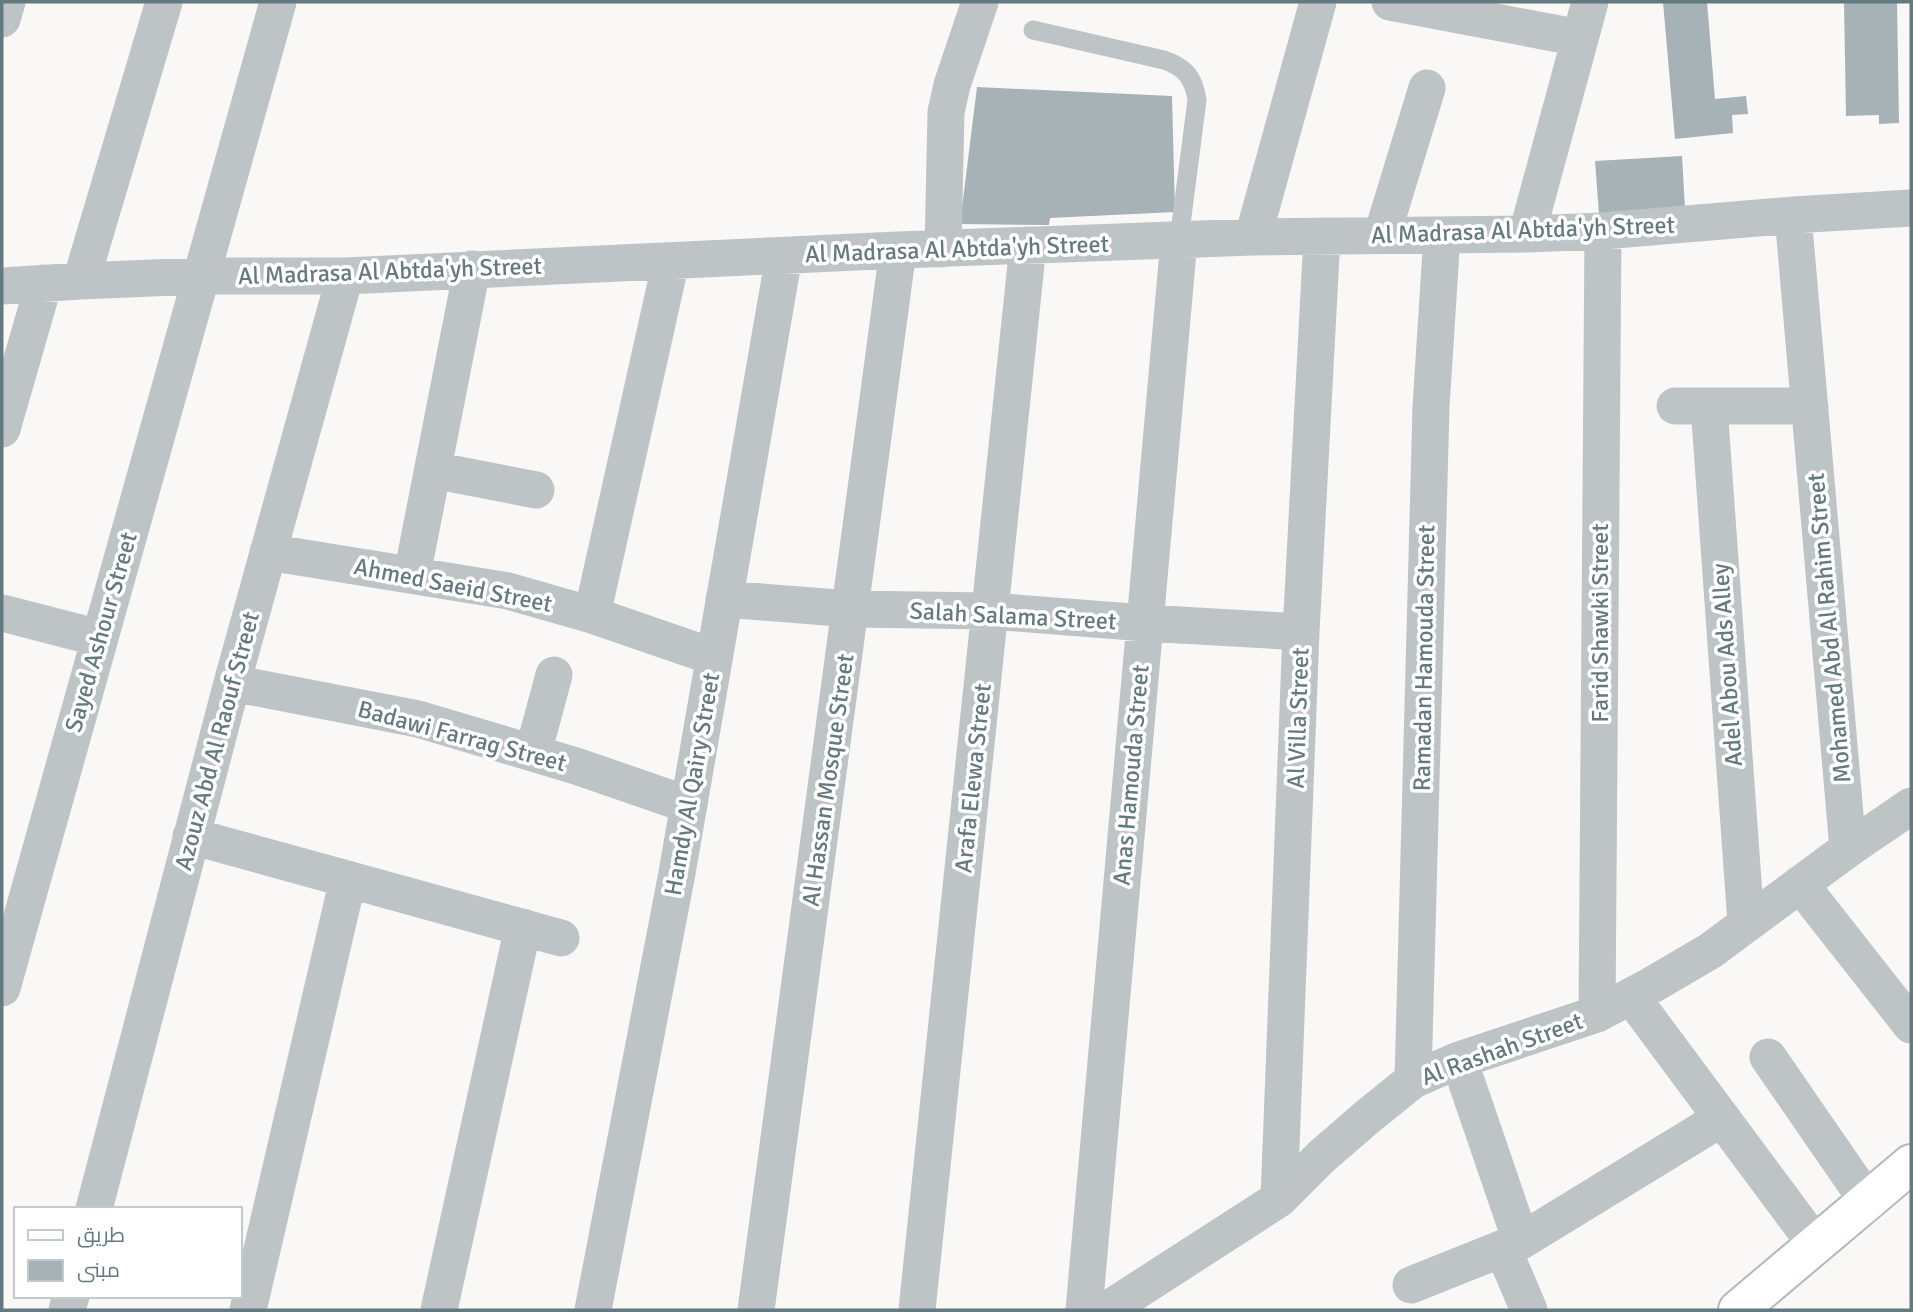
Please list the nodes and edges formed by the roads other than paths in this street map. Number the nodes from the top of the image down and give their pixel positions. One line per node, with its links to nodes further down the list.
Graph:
1 (7, 2): 8 (street)
2 (164, 2): 29 (street)
3 (278, 2): 27 (street, Sayed Ashour Street)
4 (980, 2): 22 (street)
5 (1318, 2): 19 (street)
6 (1390, 2): 10 (street)
7 (1590, 2): 10 (street)
8 (2, 19)
9 (1033, 30): 20 (lane)
10 (1580, 38): 15 (street)
11 (1427, 88): 16 (street)
12 (1911, 208): 13 (street, Al Madrasa Al Abtda'yh Street)
13 (1793, 215): 14 (street, Al Madrasa Al Abtda'yh Street); 32 (street, Mohamed Abd Al Rahim Street)
14 (1603, 231): 15 (street, Al Madrasa Al Abtda'yh Street); 61 (street, Farid Shawki Street)
15 (1527, 234): 17 (street, Al Madrasa Al Abtda'yh Street)
16 (1382, 235): 17 (street, Al Madrasa Al Abtda'yh Street); 18 (street, Al Madrasa Al Abtda'yh Street)
17 (1442, 235): 65 (street, Ramadan Hamouda Street)
18 (1322, 236): 19 (street, Al Madrasa Al Abtda'yh Street); 44 (street, Al Villa Street)
19 (1253, 237): 20 (street, Al Madrasa Al Abtda'yh Street)
20 (1179, 240): 21 (street, Al Madrasa Al Abtda'yh Street); 43 (street, Anas Hamouda Street)
21 (1028, 245): 22 (street, Al Madrasa Al Abtda'yh Street); 40 (street, Arafa Elewa Street)
22 (943, 249): 23 (street, Al Madrasa Al Abtda'yh Street)
23 (898, 250): 24 (street, Al Madrasa Al Abtda'yh Street); 39 (street, Al Hassan Mosque Street)
24 (784, 256): 25 (street, Al Madrasa Al Abtda'yh Street); 38 (street, Hamdy Al Qairy Street)
25 (671, 261): 26 (street, Al Madrasa Al Abtda'yh Street); 42 (street)
26 (472, 269): 28 (street, Al Madrasa Al Abtda'yh Street); 34 (street)
27 (200, 276): 28 (street, Al Madrasa Al Abtda'yh Street); 29 (street, Al Madrasa Al Abtda'yh Street); 45 (street, Sayed Ashour Street)
28 (345, 276): 36 (street, Azouz Abd Al Raouf Street)
29 (81, 281): 30 (street, Al Madrasa Al Abtda'yh Street)
30 (44, 283): 31 (street, Al Madrasa Al Abtda'yh Street); 33 (street)
31 (2, 286)
32 (1810, 406): 53 (street, Mohamed Abd Al Rahim Street); 56 (street, Adel Abou Ads Alley)
33 (2, 429)
34 (433, 470): 35 (street); 37 (street)
35 (536, 490)
36 (268, 552): 37 (street, Ahmed Saeid Street); 48 (street, Azouz Abd Al Raouf Street)
37 (412, 575): 42 (street, Ahmed Saeid Street)
38 (724, 599): 39 (street, Salah Salama Street); 46 (street, Hamdy Al Qairy Street)
39 (851, 609): 40 (street, Salah Salama Street); 77 (street, Al Hassan Mosque Street)
40 (990, 611): 43 (street, Salah Salama Street); 78 (street, Arafa Elewa Street)
41 (2, 613): 45 (street)
42 (593, 615): 46 (street, Ahmed Saeid Street)
43 (1145, 623): 44 (street, Salah Salama Street); 79 (street, Anas Hamouda Street)
44 (1301, 632): 68 (street, Al Villa Street)
45 (99, 638): 59 (street, Sayed Ashour Street)
46 (715, 657): 50 (street, Hamdy Al Qairy Street)
47 (554, 675): 49 (street)
48 (232, 683): 49 (street, Badawi Farrag Street); 52 (street, Azouz Abd Al Raouf Street)
49 (533, 753): 50 (street, Badawi Farrag Street)
50 (689, 805): 76 (street, Hamdy Al Qairy Street)
51 (1911, 806): 53 (street, Al Rashah Street)
52 (191, 836): 54 (street); 70 (street, Azouz Abd Al Raouf Street)
53 (1848, 849): 55 (street, Al Rashah Street)
54 (348, 879): 57 (street); 74 (street)
55 (1800, 884): 56 (street, Al Rashah Street); 62 (street)
56 (1746, 923): 60 (street, Al Rashah Street)
57 (523, 927): 58 (street); 75 (street)
58 (561, 938)
59 (2, 988)
60 (1631, 996): 61 (street, Al Rashah Street); 66 (street)
61 (1597, 1014): 64 (street, Al Rashah Street)
62 (1911, 1025)
63 (1768, 1057): 69 (street)
64 (1459, 1060): 65 (street, Al Rashah Street); 71 (street)
65 (1413, 1080): 68 (street, Al Rashah Street)
66 (1722, 1118): 71 (street); 72 (street)
67 (1911, 1164): 69 (street)
68 (1279, 1199): 80 (street, Al Rashah Street)
69 (1868, 1202): 72 (street)
70 (95, 1207)
71 (1512, 1245): 73 (street); 81 (street)
72 (1816, 1245): 82 (street)
73 (1411, 1285)
74 (248, 1310)
75 (439, 1310)
76 (593, 1310)
77 (757, 1310)
78 (917, 1310)
79 (1084, 1310)
80 (1107, 1310)
81 (1529, 1310)
82 (1738, 1310)

